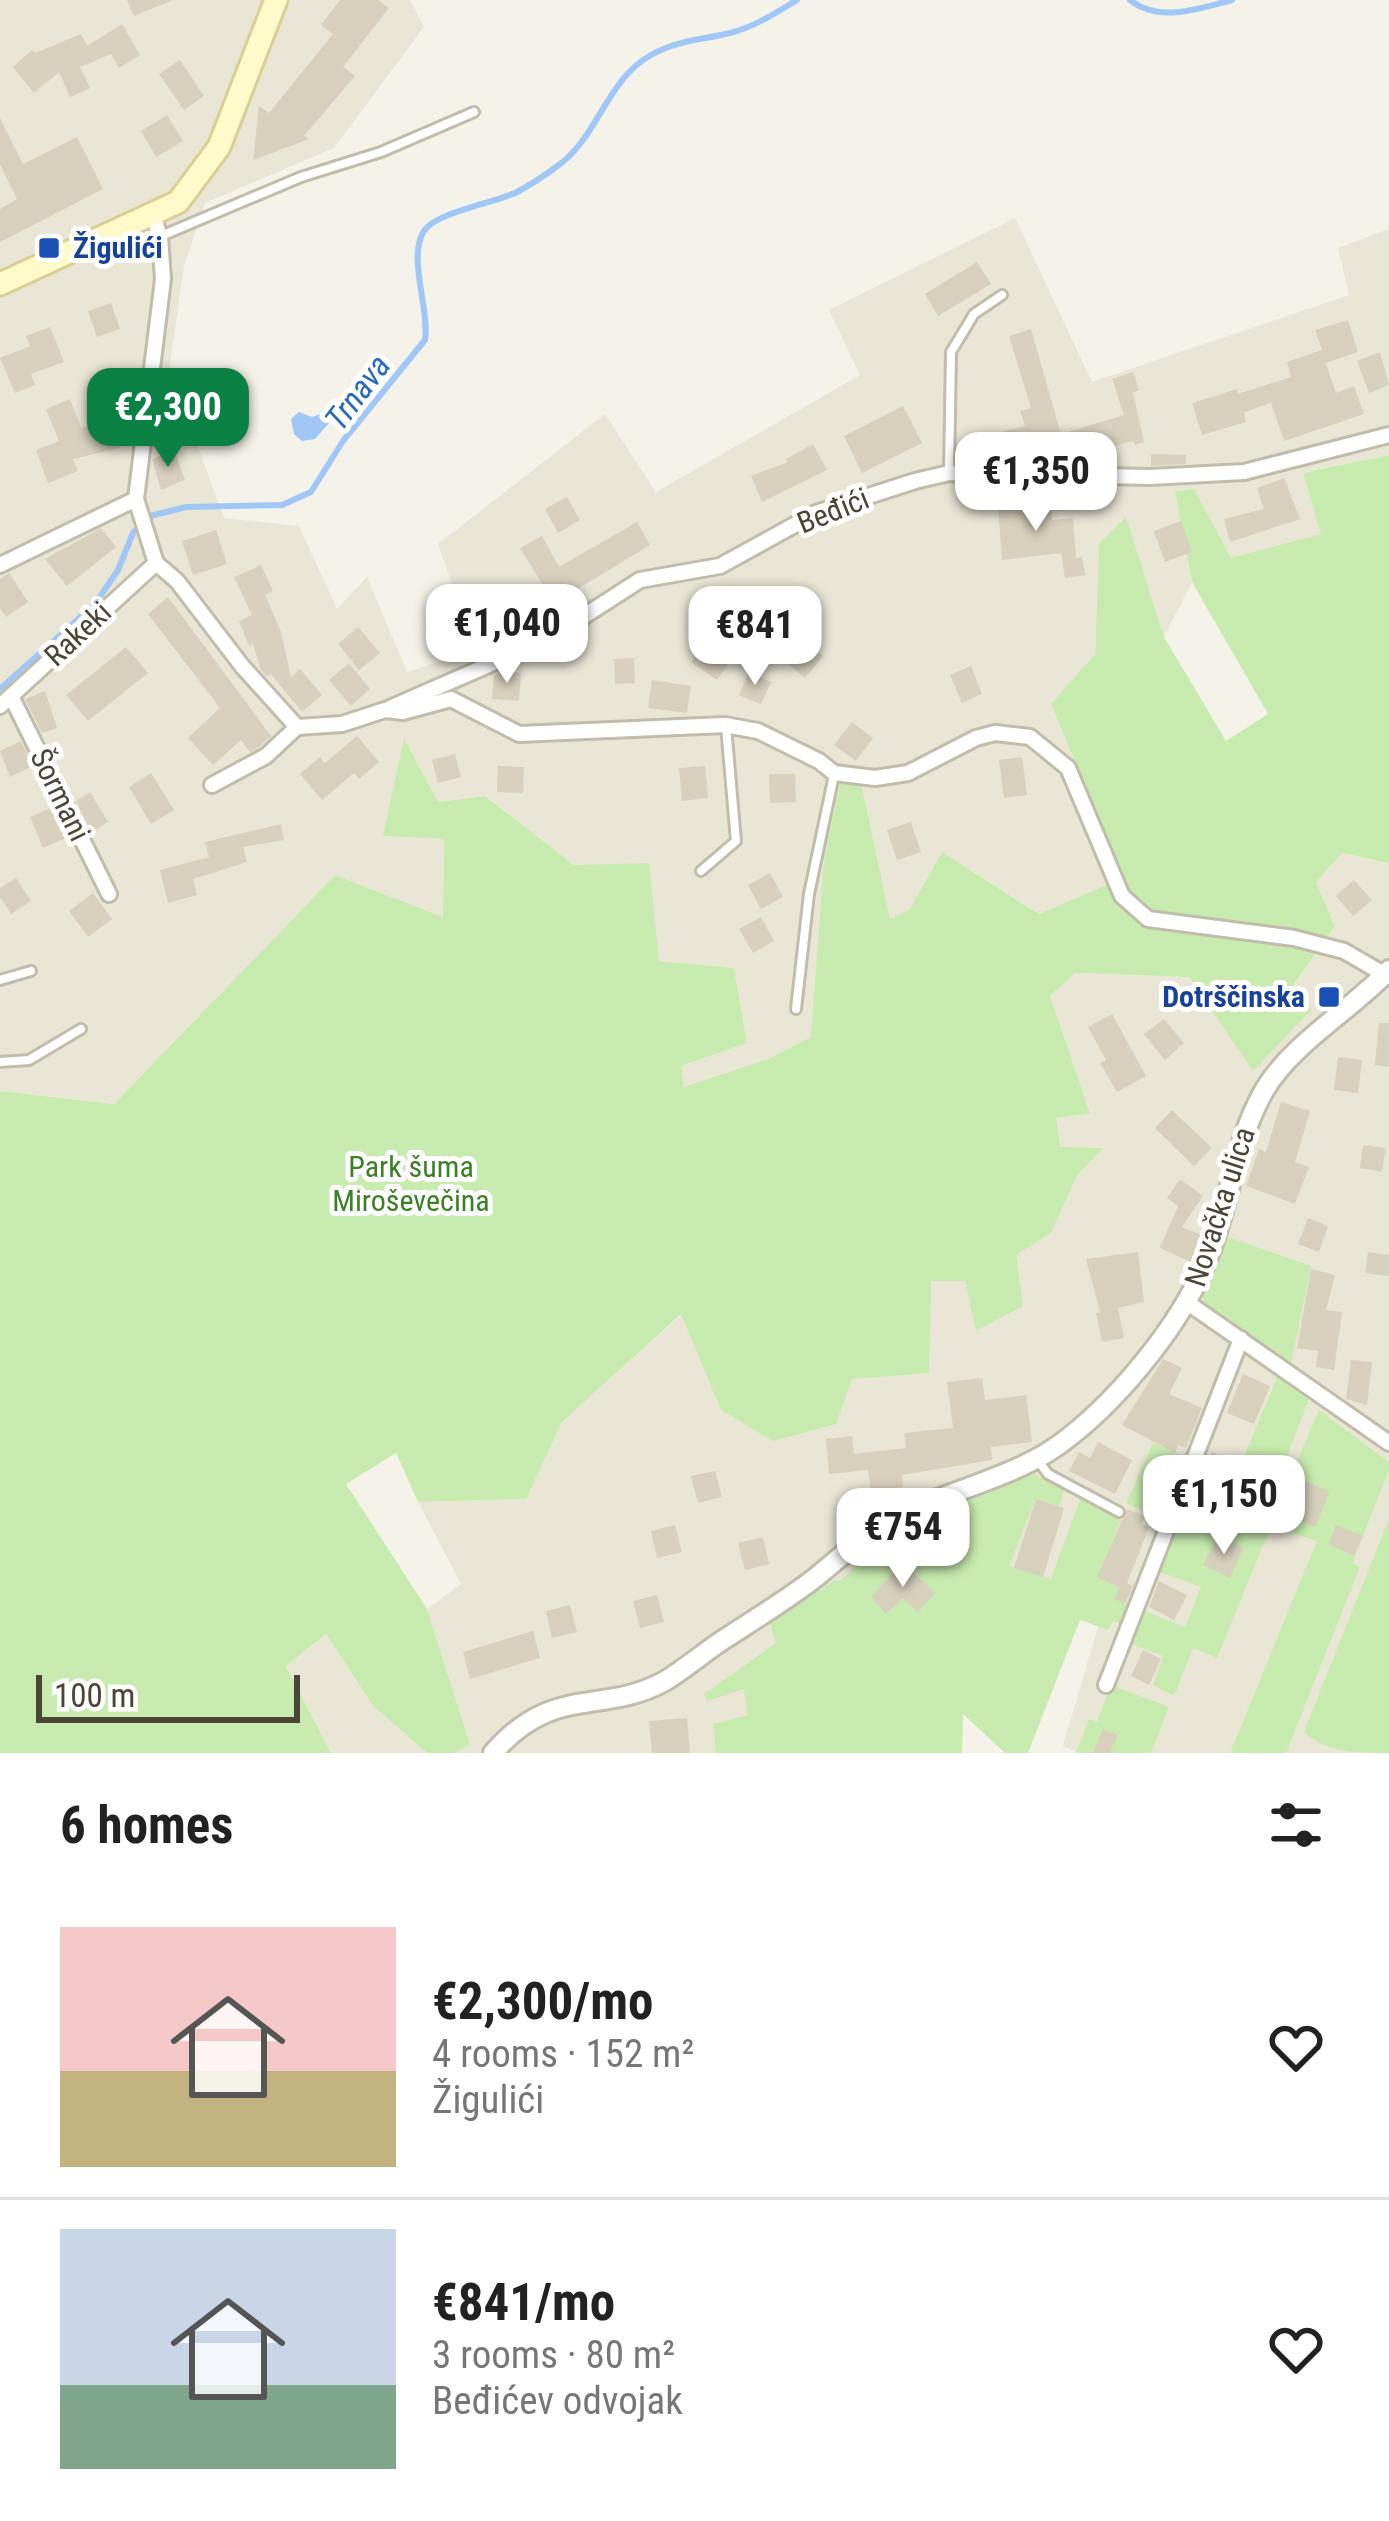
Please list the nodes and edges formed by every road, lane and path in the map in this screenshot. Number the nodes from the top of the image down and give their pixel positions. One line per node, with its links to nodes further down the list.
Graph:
1 (276, 0): 3 (main road)
2 (474, 112): 3 (lane)
3 (157, 226): 4 (main road); 8 (street)
4 (0, 284)
5 (1002, 295): 7 (lane)
6 (1389, 435): 7 (street, Beđići)
7 (949, 473): 12 (street, Beđići)
8 (137, 503): 9 (street); 10 (street)
9 (156, 563): 11 (street, Rakeki); 14 (street)
10 (0, 565)
11 (6, 701): 18 (street, Šormani)
12 (385, 710): 13 (street); 14 (street)
13 (725, 725): 15 (street); 17 (lane)
14 (297, 727): 16 (street)
15 (834, 773): 20 (street); 22 (lane)
16 (212, 785)
17 (700, 871)
18 (109, 894)
19 (31, 971): 21 (lane)
20 (1388, 973): 25 (street, Novačka ulica)
21 (0, 980)
22 (796, 1009)
23 (81, 1029): 24 (lane)
24 (0, 1062)
25 (1188, 1303): 26 (street); 28 (street, Novačka ulica)
26 (1241, 1339): 27 (street); 30 (street)
27 (1389, 1443)
28 (1037, 1459): 29 (lane); 31 (street, Novačka ulica)
29 (1120, 1512)
30 (1106, 1684)
31 (493, 1753)

